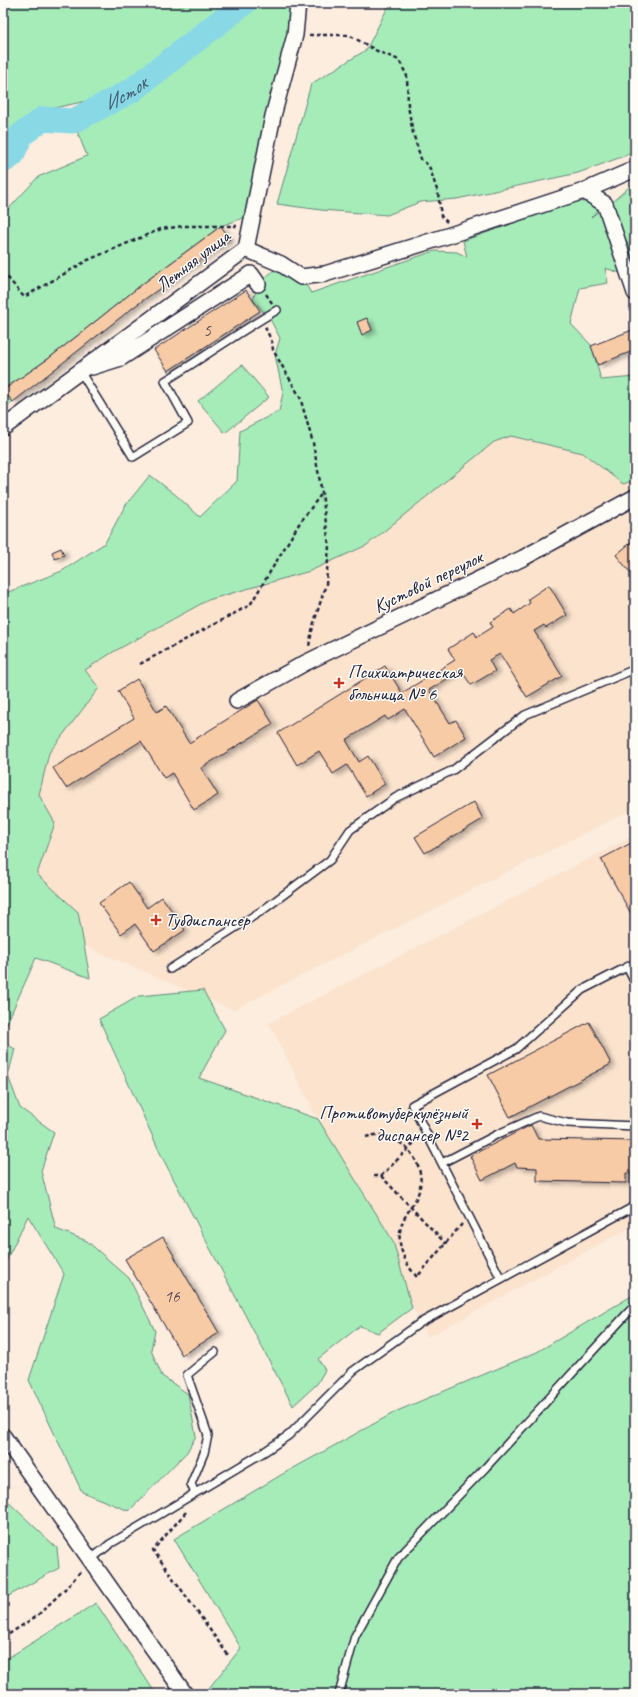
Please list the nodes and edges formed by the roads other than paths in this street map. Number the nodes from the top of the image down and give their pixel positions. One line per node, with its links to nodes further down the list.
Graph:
1 (298, 3): 4 (street, Летняя улица)
2 (635, 169): 3 (street)
3 (584, 191): 4 (street); 6 (street)
4 (246, 249): 8 (street, Летняя улица)
5 (258, 284): 8 (street)
6 (635, 293)
7 (277, 310): 8 (lane)
8 (80, 371): 9 (street, Летняя улица)
9 (3, 428)
10 (635, 497): 12 (street, Кустовой переулок)
11 (635, 669): 15 (lane)
12 (237, 701)
13 (635, 962): 14 (lane)
14 (627, 967): 16 (lane); 18 (lane)
15 (170, 969)
16 (635, 983)
17 (635, 1126): 18 (lane)
18 (442, 1163): 20 (lane)
19 (635, 1206): 20 (lane)
20 (501, 1279): 24 (lane)
21 (635, 1305): 27 (lane)
22 (215, 1352): 24 (lane)
23 (3, 1436): 25 (street)
24 (195, 1493): 25 (lane)
25 (90, 1560): 26 (street)
26 (184, 1694)
27 (339, 1694)

